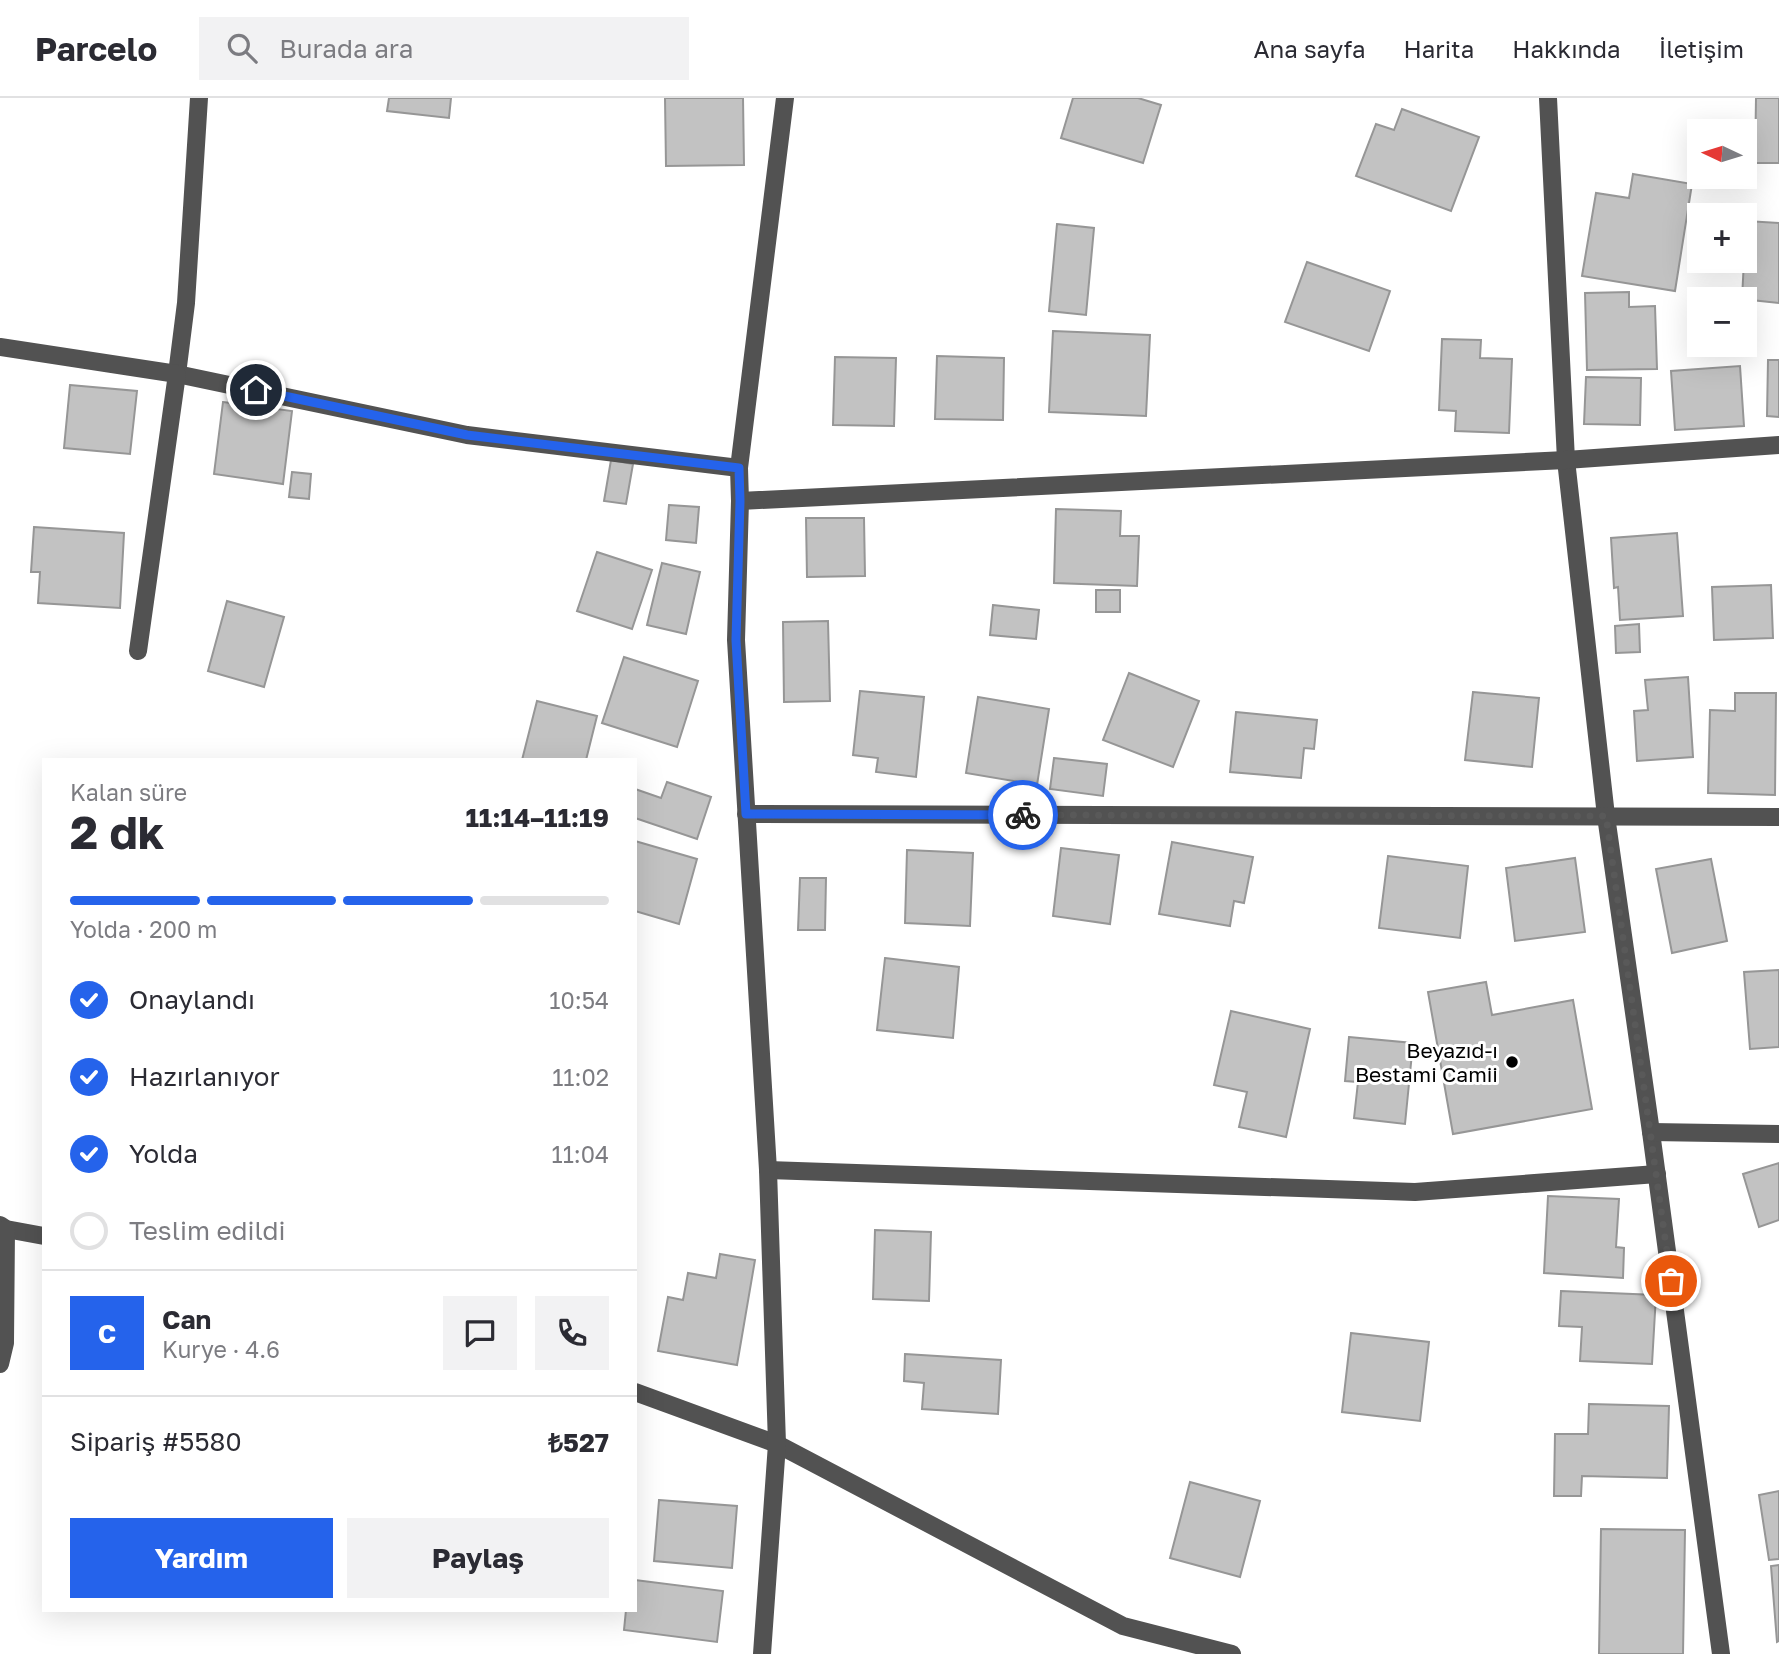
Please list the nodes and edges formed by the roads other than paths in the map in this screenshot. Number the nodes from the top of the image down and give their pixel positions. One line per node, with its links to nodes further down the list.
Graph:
1 (199, 98): 5 (street)
2 (785, 98): 8 (street)
3 (1548, 98): 7 (street)
4 (0, 347): 5 (street)
5 (177, 374): 8 (street); 10 (street)
6 (1779, 445): 7 (street)
7 (1566, 460): 9 (street); 12 (street)
8 (739, 468): 9 (street)
9 (740, 501): 11 (street)
10 (138, 651)
11 (746, 814): 12 (street); 16 (street)
12 (1606, 816): 13 (street); 14 (street)
13 (1779, 817)
14 (1651, 1132): 15 (street); 17 (street)
15 (1779, 1134)
16 (768, 1170): 17 (street); 22 (street)
17 (1657, 1174): 25 (street)
18 (3, 1227): 19 (street); 20 (street)
19 (42, 1236)
20 (0, 1364)
21 (637, 1393): 22 (street)
22 (777, 1444): 23 (street); 24 (street)
23 (762, 1654)
24 (1232, 1654)
25 (1721, 1654)

